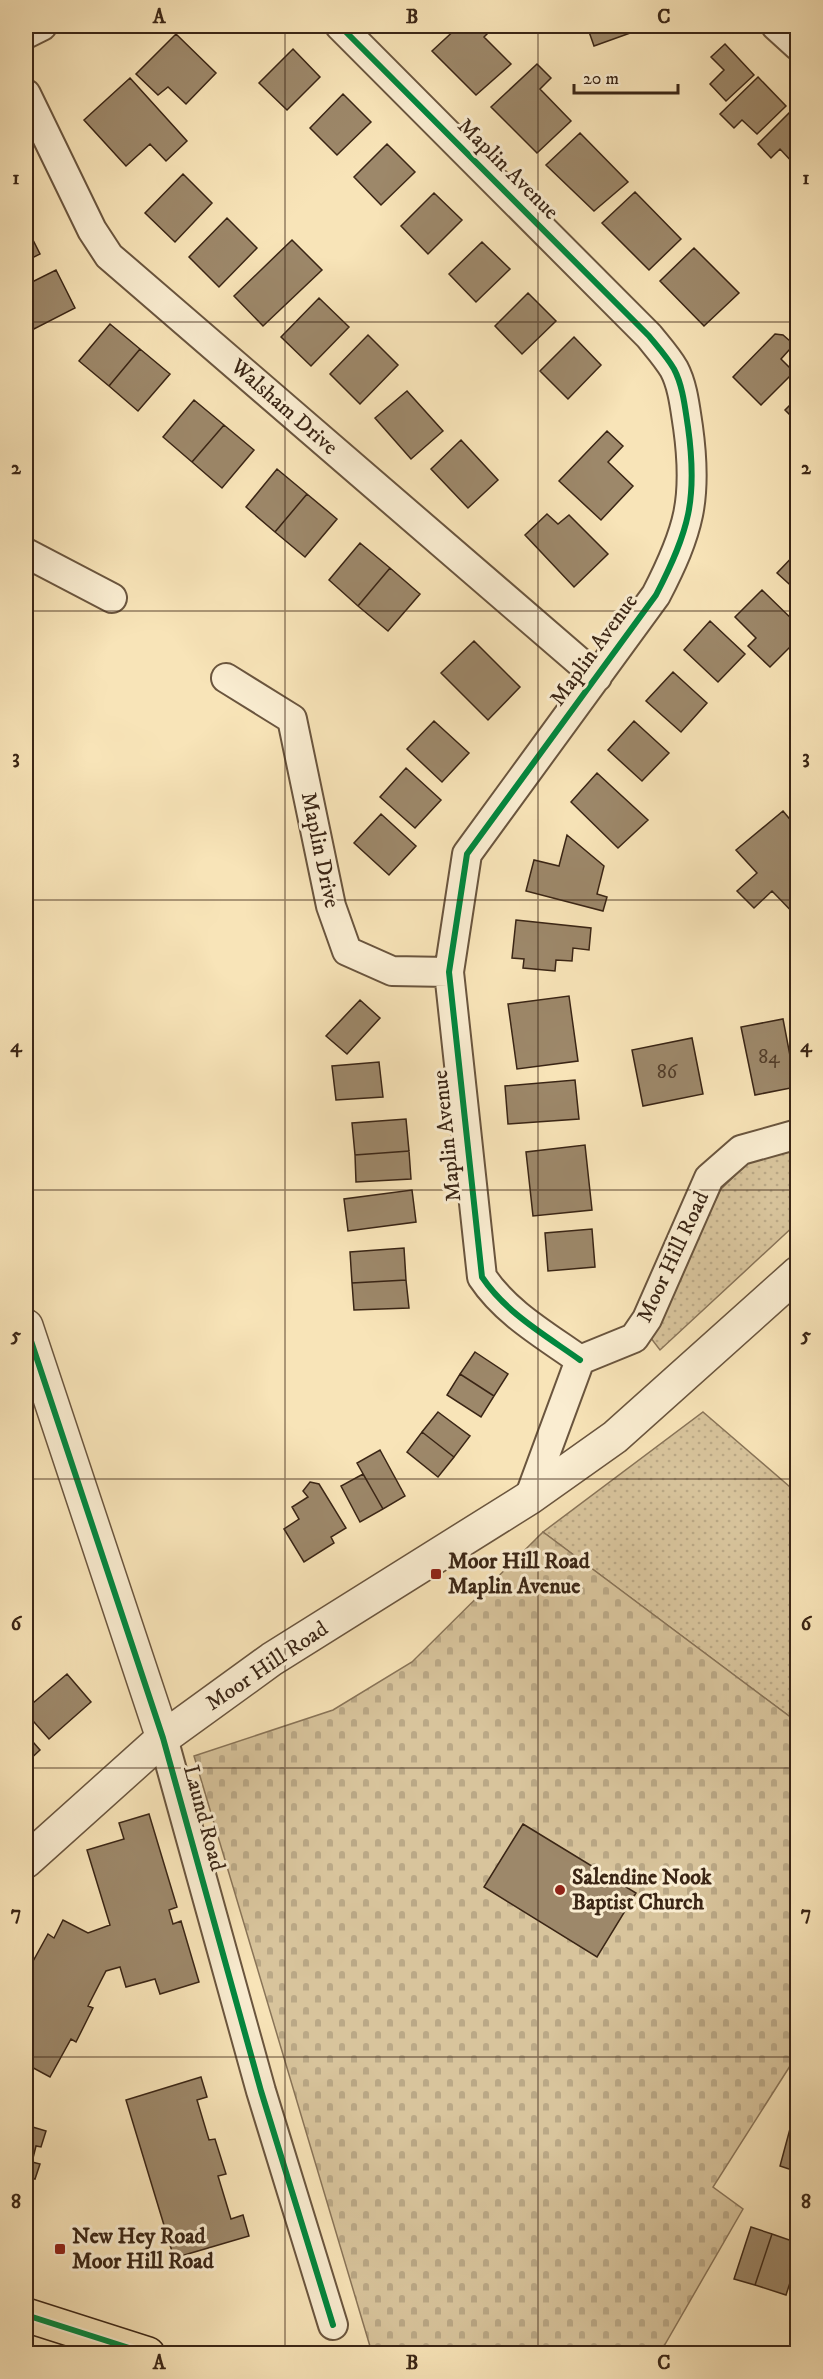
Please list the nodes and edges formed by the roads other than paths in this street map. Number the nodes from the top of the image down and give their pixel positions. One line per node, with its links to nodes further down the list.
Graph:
1 (42, 26): 4 (street)
2 (776, 26): 5 (street)
3 (352, 29): 9 (street, Maplin Avenue)
4 (26, 34)
5 (798, 46)
6 (26, 94): 9 (street, Walsham Drive)
7 (26, 553): 8 (street)
8 (112, 598)
9 (597, 677): 11 (street, Maplin Avenue)
10 (226, 678): 11 (street, Maplin Drive)
11 (449, 972): 15 (street, Maplin Avenue)
12 (798, 1134): 15 (street, Moor Hill Road)
13 (798, 1273): 16 (street, Moor Hill Road)
14 (26, 1326): 17 (street, Laund Road)
15 (580, 1360): 16 (street)
16 (529, 1498): 17 (street, Moor Hill Road)
17 (163, 1738): 18 (street, Moor Hill Road); 20 (street, Laund Road)
18 (26, 1861)
19 (26, 2315): 21 (highway)
20 (333, 2325)
21 (148, 2354)

